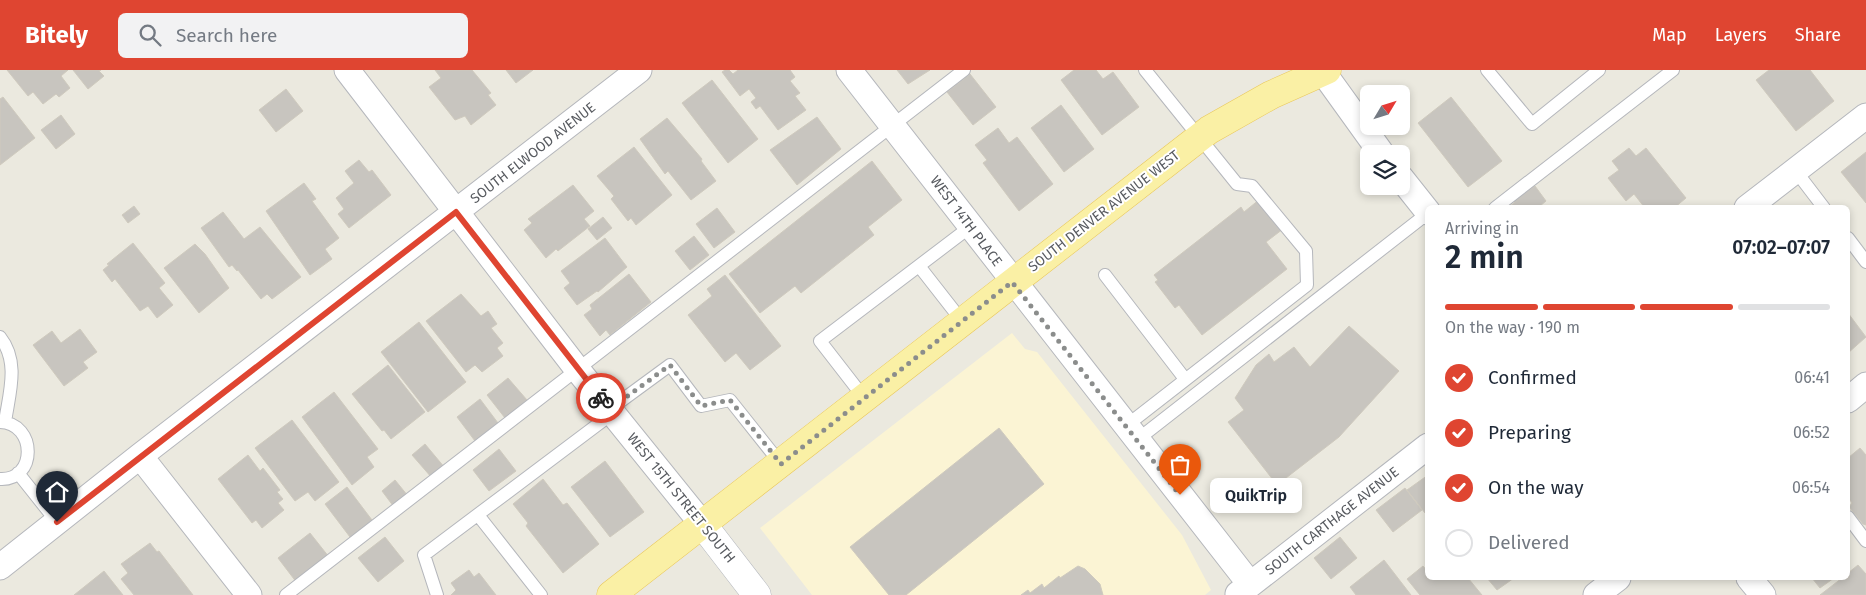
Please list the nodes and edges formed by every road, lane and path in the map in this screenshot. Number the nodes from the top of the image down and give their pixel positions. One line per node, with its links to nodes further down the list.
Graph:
1 (347, 70): 20 (street, WEST 15TH STREET SOUTH)
2 (639, 70): 20 (street, SOUTH ELWOOD AVENUE)
3 (849, 70): 11 (street, WEST 14TH PLACE)
4 (964, 70): 11 (lane)
5 (1145, 70): 12 (lane)
6 (1487, 70): 7 (lane)
7 (1599, 70)
8 (1673, 70): 16 (lane)
9 (1325, 71): 12 (main road, SOUTH DENVER AVENUE WEST); 13 (street)
10 (1866, 116): 14 (street)
11 (892, 125): 22 (street, WEST 14TH PLACE); 30 (lane)
12 (1198, 138): 27 (main road, SOUTH DENVER AVENUE WEST); 31 (lane)
13 (1376, 145)
14 (1795, 170): 17 (street); 18 (lane)
15 (1410, 190): 19 (street)
16 (1499, 205)
17 (1751, 205)
18 (1822, 205)
19 (1425, 209)
20 (456, 212): 30 (street, WEST 15TH STREET SOUTH); 39 (street, SOUTH ELWOOD AVENUE)
21 (1425, 215): 37 (lane)
22 (970, 227): 25 (lane); 27 (street, WEST 14TH PLACE)
23 (1850, 241): 24 (lane)
24 (1866, 262)
25 (919, 266): 28 (lane); 33 (lane)
26 (1105, 275): 31 (lane)
27 (1012, 282): 28 (main road, SOUTH DENVER AVENUE WEST); 37 (street, WEST 14TH PLACE)
28 (962, 322): 33 (main road, SOUTH DENVER AVENUE WEST)
29 (0, 337): 36 (lane)
30 (577, 369): 35 (street, WEST 15TH STREET SOUTH); 53 (lane)
31 (1185, 380): 37 (lane)
32 (1866, 385): 34 (street)
33 (865, 398): 40 (main road, SOUTH DENVER AVENUE WEST)
34 (1850, 398)
35 (611, 411): 40 (lane); 43 (lane); 46 (street, WEST 15TH STREET SOUTH)
36 (2, 422): 41 (lane)
37 (1132, 433): 51 (street, WEST 14TH PLACE)
38 (1425, 448): 51 (street, SOUTH CARTHAGE AVENUE)
39 (140, 456): 45 (street, SOUTH ELWOOD AVENUE); 52 (street)
40 (781, 464): 46 (main road, SOUTH DENVER AVENUE WEST)
41 (18, 473): 42 (lane); 45 (lane)
42 (0, 479)
43 (478, 514): 54 (lane); 55 (lane)
44 (1850, 520): 47 (lane)
45 (57, 522): 48 (street, SOUTH ELWOOD AVENUE)
46 (703, 525): 56 (main road, SOUTH DENVER AVENUE WEST); 57 (main road, WEST 15TH STREET SOUTH)
47 (1866, 540)
48 (0, 567)
49 (1615, 580): 58 (street)
50 (1751, 580): 59 (street)
51 (1244, 590)
52 (249, 595)
53 (286, 595)
54 (437, 595)
55 (541, 595)
56 (611, 595)
57 (757, 595)
58 (1596, 595)
59 (1762, 595)

